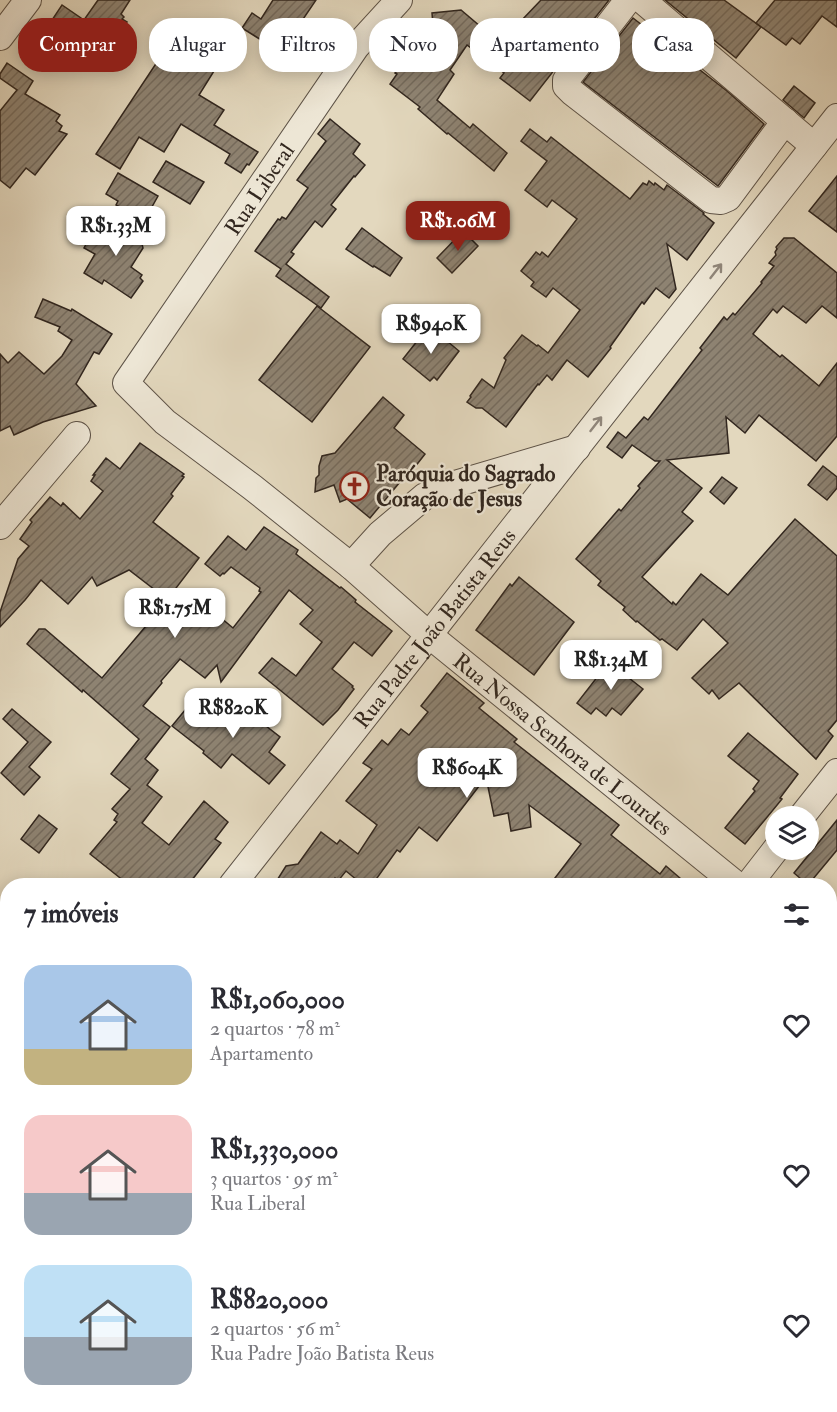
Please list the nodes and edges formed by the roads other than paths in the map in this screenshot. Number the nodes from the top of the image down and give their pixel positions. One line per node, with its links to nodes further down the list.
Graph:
1 (28, 0): 5 (street)
2 (399, 0): 9 (street, Rua Liberal)
3 (628, 0): 7 (street)
4 (642, 0): 7 (street)
5 (0, 37)
6 (837, 117): 8 (street, Rua Padre João Batista Reus)
7 (785, 121): 8 (street)
8 (814, 146): 11 (street, Rua Padre João Batista Reus, one-way to 8)
9 (126, 383): 13 (street, Rua Nossa Senhora de Lourdes)
10 (77, 435): 12 (street)
11 (577, 448): 13 (street); 14 (street, Rua Padre João Batista Reus)
12 (0, 526)
13 (351, 566): 14 (street, Rua Nossa Senhora de Lourdes)
14 (429, 635): 18 (street, Rua Padre João Batista Reus); 19 (street, Rua Nossa Senhora de Lourdes)
15 (837, 772): 16 (street)
16 (810, 806)
17 (767, 860): 20 (street)
18 (238, 878)
19 (728, 878)
20 (753, 878)

